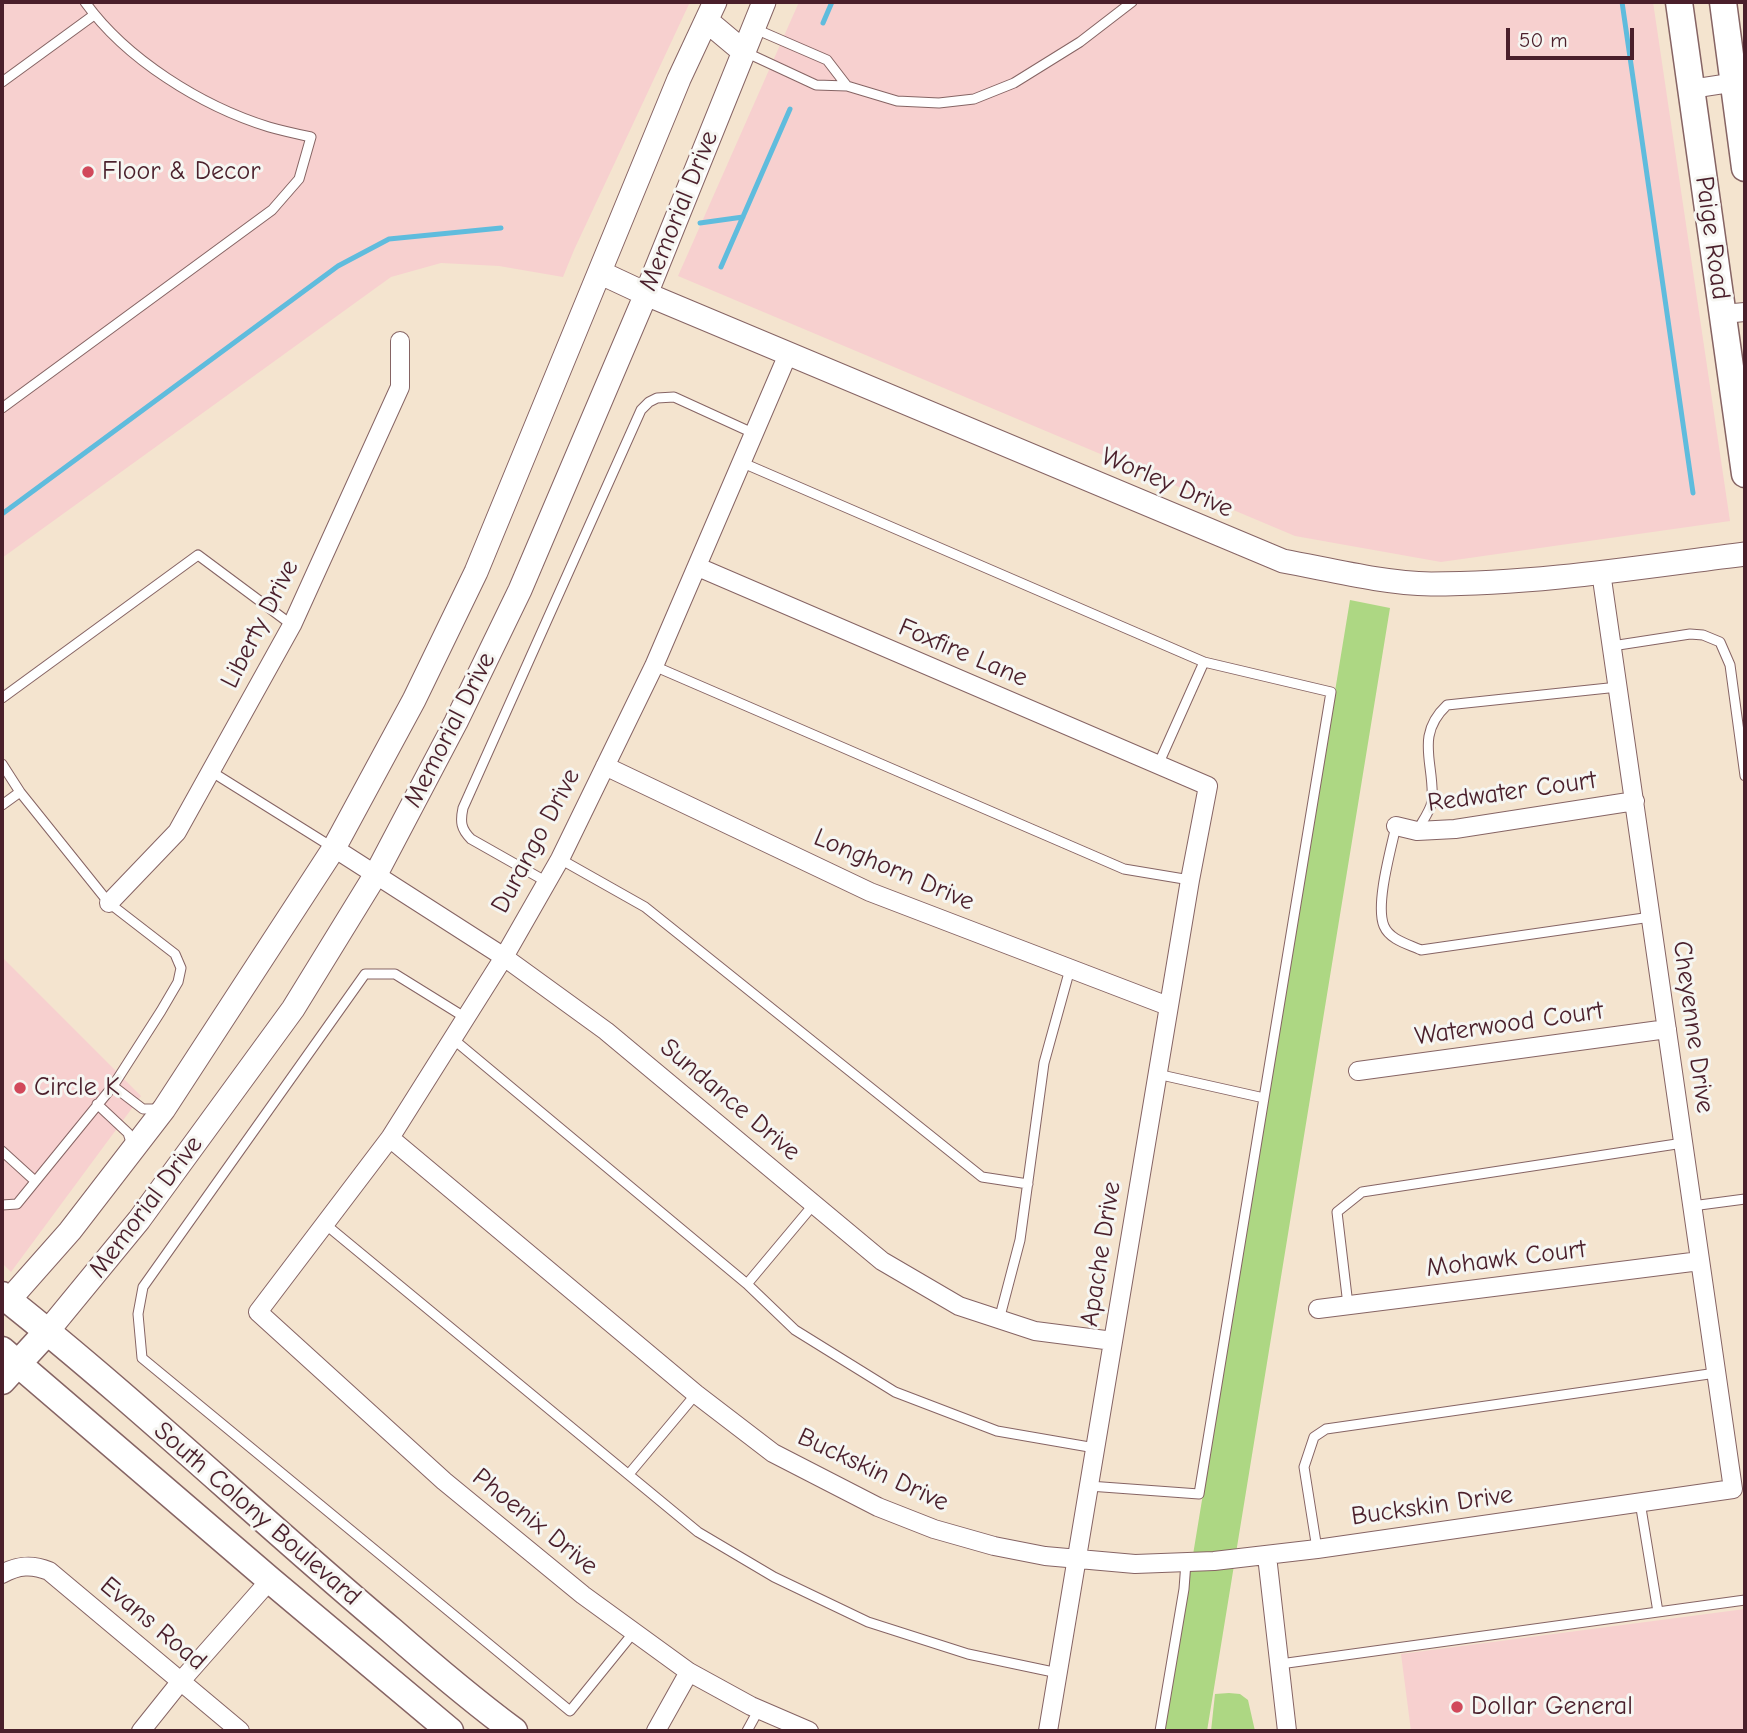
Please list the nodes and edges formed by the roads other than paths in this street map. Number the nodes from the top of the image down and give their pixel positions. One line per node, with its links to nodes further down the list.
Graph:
1 (85, 2): 7 (lane)
2 (764, 2): 8 (street, Memorial Drive)
3 (1132, 2): 12 (lane)
4 (1679, 2): 13 (main road, Paige Road)
5 (1723, 2): 11 (main road, Paige Road)
6 (711, 12): 8 (street); 9 (street); 15 (street, Memorial Drive)
7 (94, 15): 10 (lane); 20 (lane)
8 (753, 28): 9 (street, Memorial Drive); 12 (lane)
9 (744, 52): 12 (lane); 16 (street, Memorial Drive)
10 (2, 82)
11 (1739, 82): 13 (street); 14 (main road, Paige Road)
12 (847, 86)
13 (1691, 89): 17 (main road, Paige Road)
14 (1745, 168)
15 (601, 273): 16 (street, Worley Drive); 44 (street, Memorial Drive)
16 (646, 294): 19 (street, Worley Drive); 46 (street, Memorial Drive)
17 (1734, 313): 23 (main road, Paige Road)
18 (400, 341): 27 (street, Liberty Drive)
19 (789, 354): 21 (street, Durango Drive); 26 (street, Worley Drive)
20 (2, 408)
21 (755, 434): 22 (street, Durango Drive); 48 (lane)
22 (743, 463): 25 (street, Durango Drive); 29 (lane)
23 (1745, 474)
24 (1745, 554): 26 (street, Worley Drive)
25 (698, 568): 30 (street, Durango Drive); 34 (street, Foxfire Lane)
26 (1601, 572): 28 (street, Cheyenne Drive)
27 (292, 625): 32 (lane); 36 (street, Liberty Drive)
28 (1612, 646): 31 (street, Cheyenne Drive); 37 (lane)
29 (1204, 662): 34 (lane); 60 (lane)
30 (654, 666): 35 (street, Durango Drive); 47 (lane)
31 (1618, 687): 40 (street, Cheyenne Drive); 43 (lane)
32 (2, 698)
33 (2, 764): 39 (lane)
34 (1158, 765): 38 (street, Foxfire Lane)
35 (606, 766): 45 (street, Durango Drive); 52 (street, Longhorn Drive)
36 (212, 772): 44 (lane); 49 (street, Liberty Drive)
37 (1745, 776)
38 (1208, 786): 47 (street, Apache Drive)
39 (20, 792): 41 (lane); 49 (lane)
40 (1635, 802): 43 (street, Redwater Court); 50 (street, Cheyenne Drive)
41 (2, 806)
42 (1396, 826): 43 (street, Redwater Court); 50 (lane)
43 (1418, 831)
44 (334, 848): 46 (street, Sundance Drive); 62 (street, Memorial Drive)
45 (560, 859): 48 (street, Durango Drive); 68 (lane)
46 (376, 874): 51 (street, Sundance Drive); 81 (street, Memorial Drive)
47 (1190, 880): 53 (street, Apache Drive)
48 (547, 882): 51 (street, Durango Drive)
49 (109, 903): 59 (lane)
50 (1651, 917): 55 (street, Cheyenne Drive)
51 (504, 957): 54 (street, Durango Drive); 70 (street, Sundance Drive)
52 (1070, 969): 53 (street, Longhorn Drive); 68 (lane)
53 (1168, 1006): 58 (street, Apache Drive)
54 (466, 1018): 56 (street, Durango Drive); 99 (lane)
55 (1667, 1029): 57 (street, Waterwood Court); 64 (street, Cheyenne Drive)
56 (453, 1039): 63 (street, Durango Drive); 75 (lane)
57 (1358, 1070)
58 (1157, 1074): 60 (lane); 82 (street, Apache Drive)
59 (113, 1086): 61 (lane); 62 (lane)
60 (1264, 1098): 88 (lane)
61 (97, 1104): 65 (lane); 67 (lane)
62 (164, 1109): 65 (street, Memorial Drive)
63 (390, 1138): 73 (street, Durango Drive); 85 (street, Buckskin Drive)
64 (1683, 1143): 72 (street, Cheyenne Drive); 77 (lane)
65 (134, 1150): 76 (street, Memorial Drive)
66 (2, 1151): 67 (lane)
67 (36, 1181): 71 (lane)
68 (1028, 1184): 80 (lane)
69 (1745, 1199): 72 (lane)
70 (814, 1204): 75 (lane); 80 (street, Sundance Drive)
71 (2, 1205)
72 (1692, 1206): 74 (street, Cheyenne Drive)
73 (325, 1224): 79 (street, Durango Drive); 87 (lane)
74 (1700, 1261): 77 (street, Mohawk Court); 84 (street, Cheyenne Drive)
75 (747, 1284): 86 (lane)
76 (4, 1301): 81 (main road, South Colony Boulevard)
77 (1348, 1305): 78 (street, Mohawk Court)
78 (1318, 1309)
79 (258, 1312): 99 (street, Phoenix Drive)
80 (999, 1320): 82 (street, Sundance Drive)
81 (47, 1332): 83 (main road, Memorial Drive); 108 (main road, South Colony Boulevard)
82 (1113, 1341): 86 (street, Apache Drive)
83 (7, 1364): 96 (main road, South Colony Boulevard)
84 (1716, 1373): 89 (street, Cheyenne Drive); 91 (lane)
85 (696, 1394): 87 (lane); 93 (street, Buckskin Drive)
86 (1095, 1448): 88 (street, Apache Drive)
87 (629, 1474): 102 (lane)
88 (1089, 1486): 93 (street, Apache Drive)
89 (1733, 1489): 90 (street, Buckskin Drive)
90 (1640, 1502): 91 (street, Buckskin Drive); 98 (lane)
91 (1317, 1549): 92 (street, Buckskin Drive)
92 (1267, 1556): 94 (street, Buckskin Drive); 100 (street)
93 (1077, 1559): 94 (street, Buckskin Drive); 102 (street, Apache Drive)
94 (1186, 1562): 113 (lane)
95 (2, 1574): 103 (street, Evans Road)
96 (270, 1580): 103 (street); 107 (main road, South Colony Boulevard)
97 (1745, 1600): 98 (lane)
98 (1658, 1612): 100 (lane)
99 (634, 1632): 101 (street, Phoenix Drive)
100 (1280, 1664): 114 (street)
101 (689, 1672): 104 (street, Phoenix Drive); 109 (street)
102 (1058, 1673): 112 (street, Apache Drive)
103 (181, 1681): 105 (street); 106 (street, Evans Road)
104 (759, 1709): 110 (lane); 111 (street, Phoenix Drive)
105 (141, 1731)
106 (240, 1731)
107 (450, 1731)
108 (514, 1731)
109 (656, 1731)
110 (747, 1731)
111 (808, 1731)
112 (1048, 1731)
113 (1160, 1731)
114 (1287, 1731)

